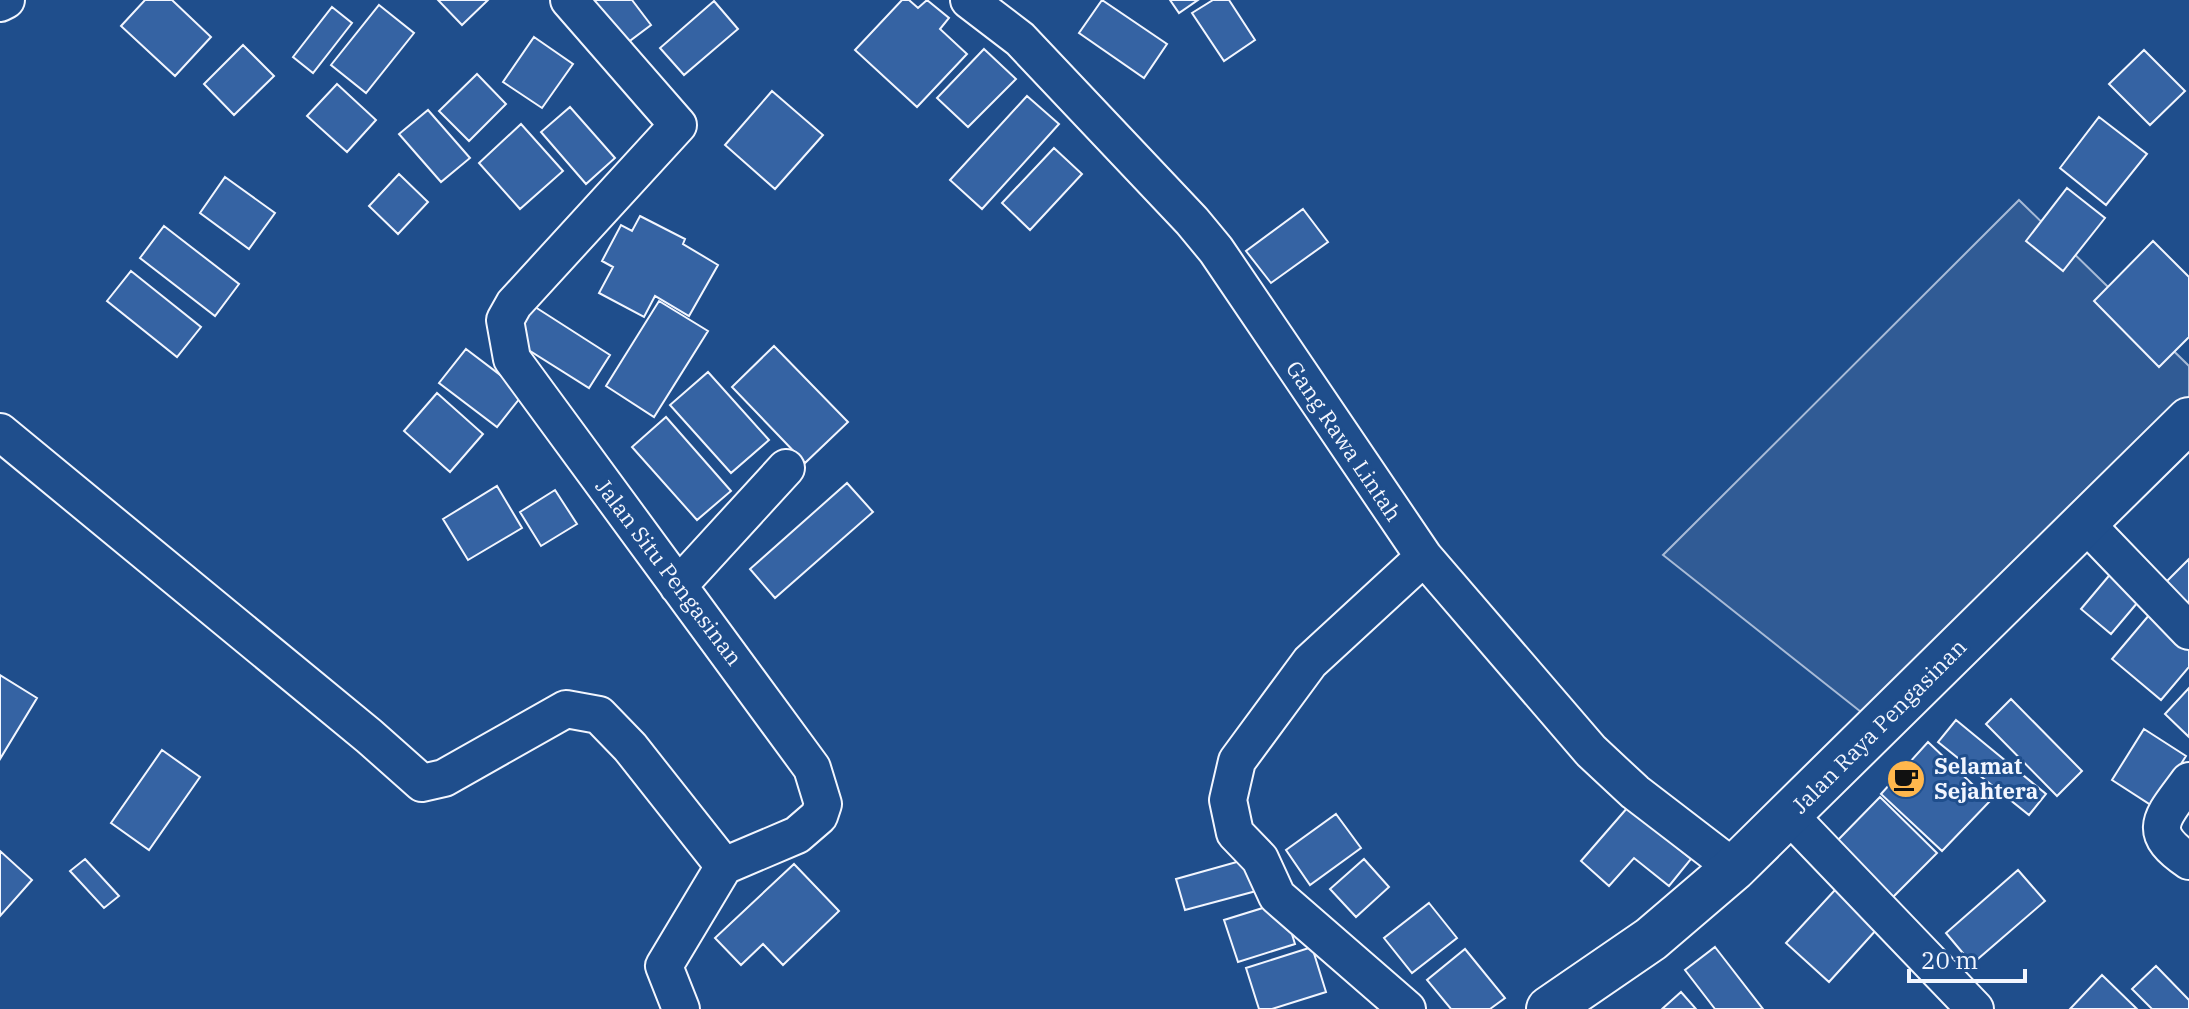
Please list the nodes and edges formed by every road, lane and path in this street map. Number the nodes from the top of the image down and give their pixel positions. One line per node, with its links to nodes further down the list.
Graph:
1 (6, 0): 4 (street)
2 (569, 0): 10 (street, Jalan Situ Pengasinan)
3 (969, 0): 9 (street, Gang Rawa Lintah)
4 (0, 3)
5 (2189, 420): 8 (main road, Jalan Raya Pengasinan)
6 (0, 432): 15 (street)
7 (786, 468): 10 (street)
8 (2084, 522): 11 (street); 13 (main road, Jalan Raya Pengasinan)
9 (1424, 557): 16 (street, Gang Rawa Lintah); 18 (street)
10 (678, 586): 15 (street, Jalan Situ Pengasinan)
11 (2189, 631)
12 (2189, 781): 14 (street)
13 (1789, 815): 16 (main road, Jalan Raya Pengasinan); 20 (street)
14 (2189, 861)
15 (724, 866): 17 (street)
16 (1734, 868): 19 (main road, Jalan Raya Pengasinan)
17 (681, 1009)
18 (1407, 1009)
19 (1549, 1009)
20 (1975, 1009)

